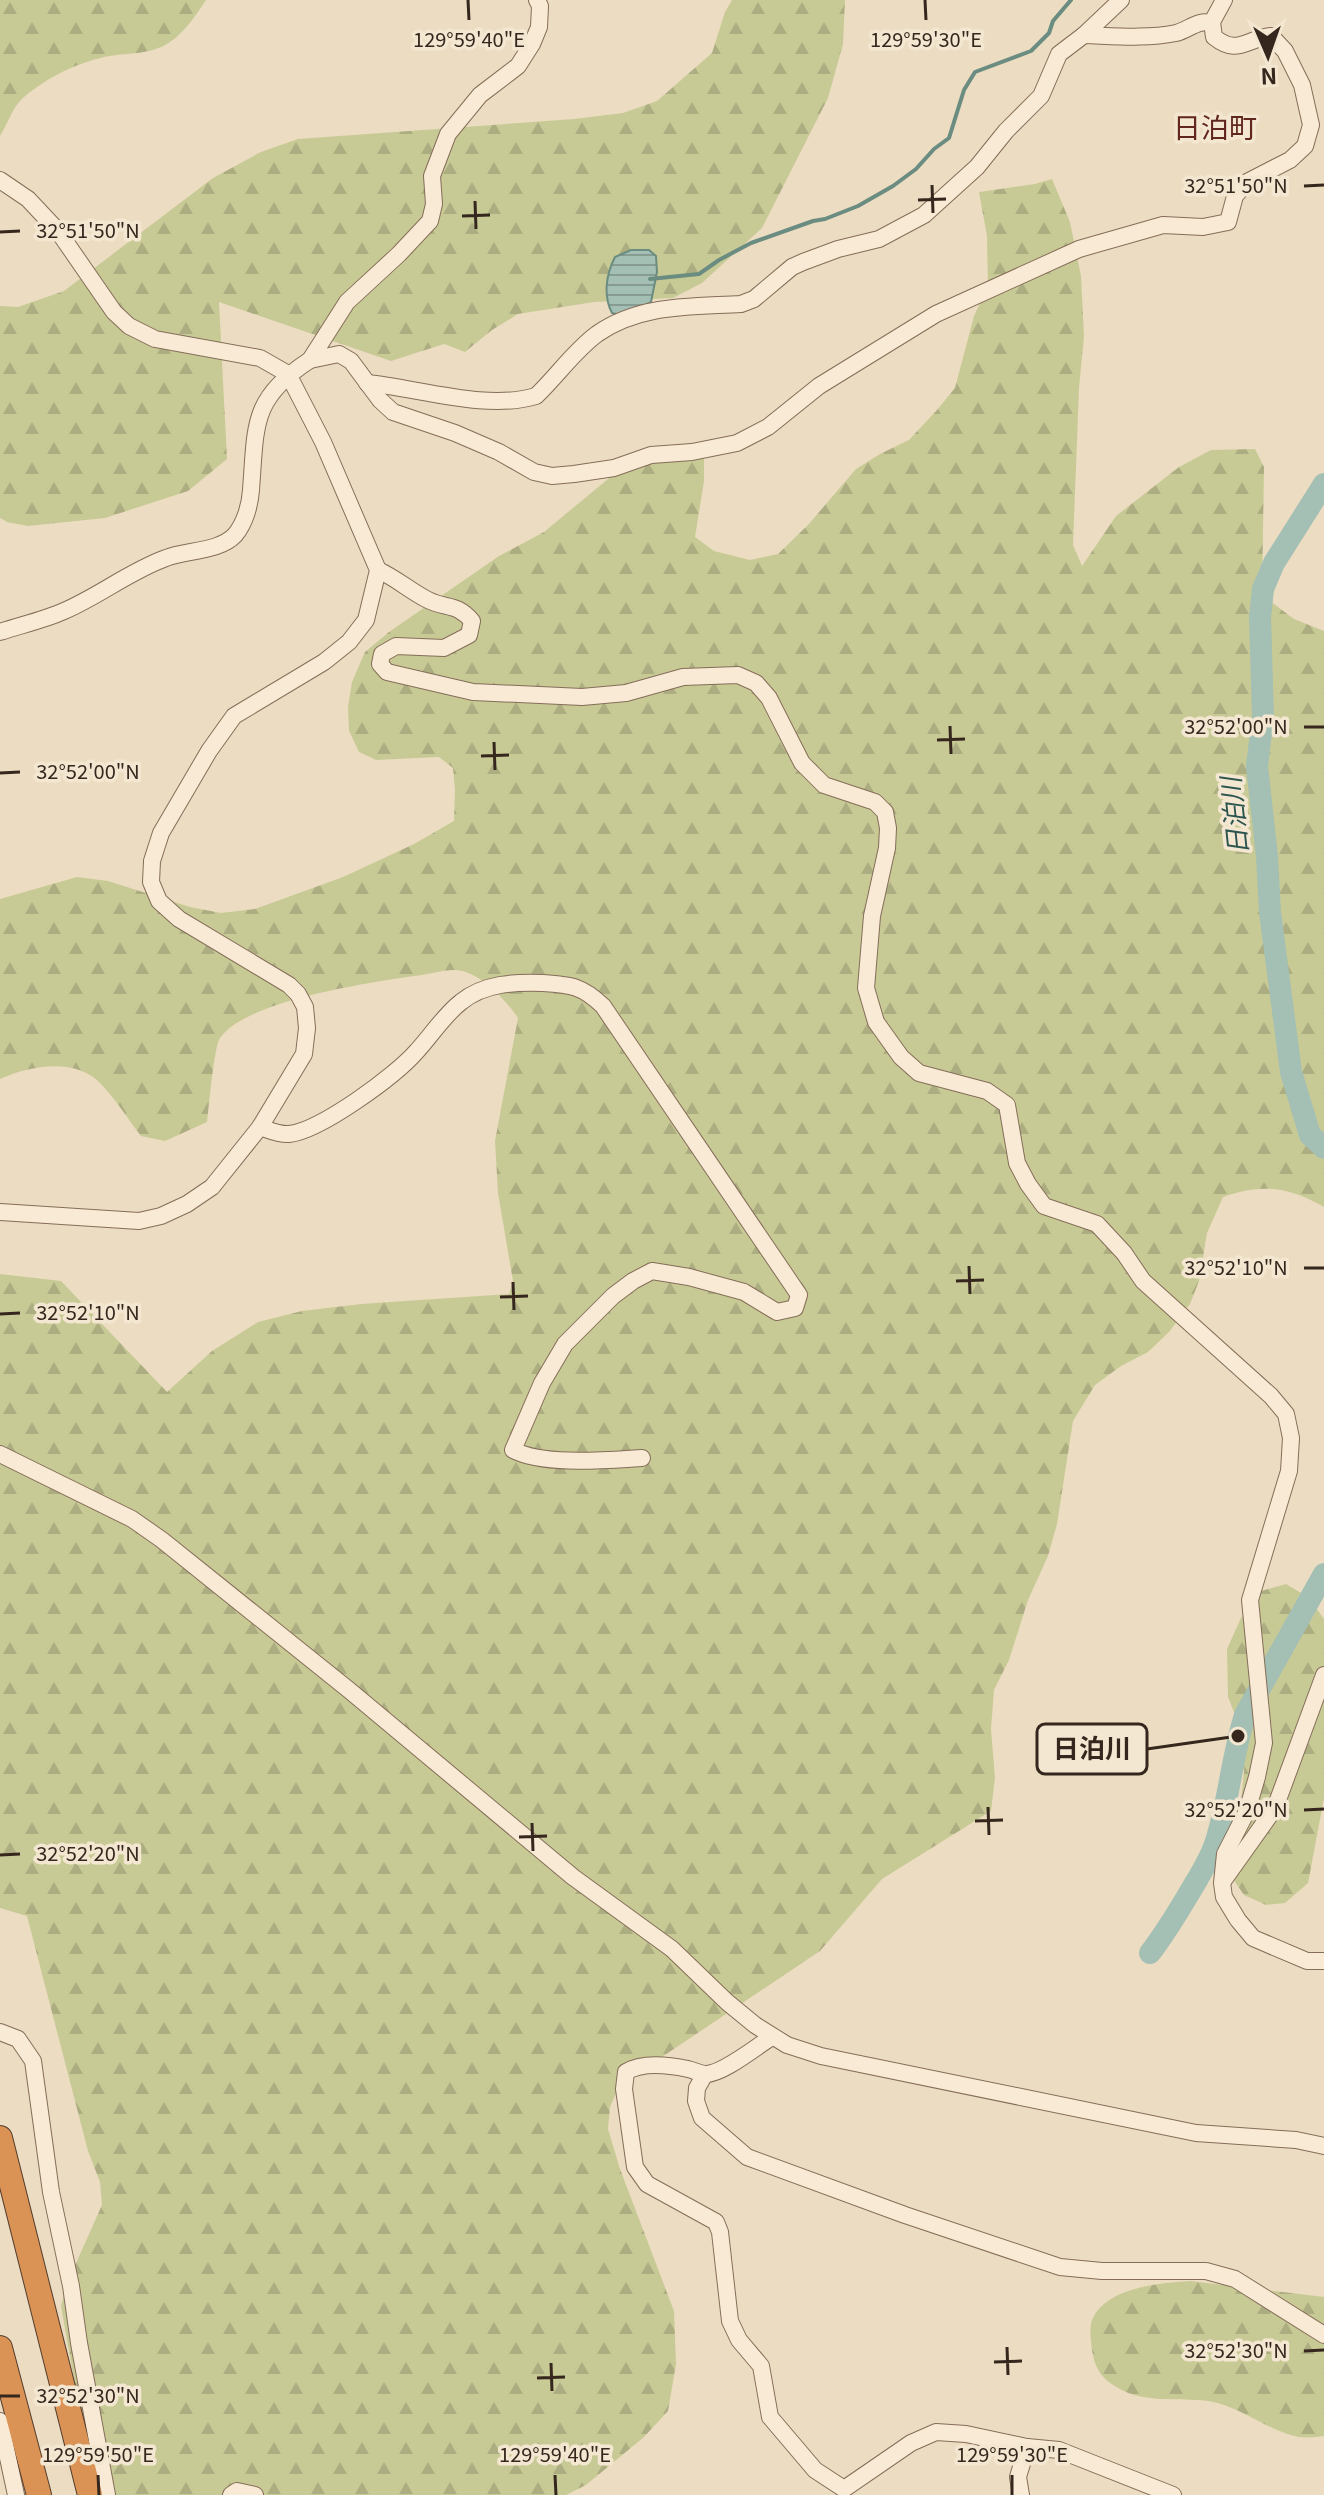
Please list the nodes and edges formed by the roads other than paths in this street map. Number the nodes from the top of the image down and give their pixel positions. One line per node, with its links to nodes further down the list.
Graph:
1 (537, 0): 7 (street)
2 (1121, 0): 5 (street)
3 (1224, 0): 4 (street)
4 (1212, 24): 5 (street); 9 (street)
5 (1084, 35): 9 (street)
6 (0, 180): 8 (street)
7 (310, 360): 8 (street); 9 (street)
8 (288, 374): 10 (street); 11 (street)
9 (367, 383)
10 (378, 570): 12 (street); 17 (street)
11 (0, 632)
12 (260, 1127): 13 (street); 15 (street)
13 (0, 1212)
14 (0, 1454): 20 (street)
15 (642, 1458)
16 (1324, 1675): 17 (street)
17 (1222, 1883): 18 (street)
18 (1324, 1961)
19 (0, 2032): 31 (street)
20 (772, 2037): 21 (street); 23 (street)
21 (705, 2074): 24 (street); 27 (street)
22 (0, 2138): 30 (highway)
23 (1324, 2146)
24 (1324, 2335)
25 (0, 2348): 29 (highway)
26 (0, 2421): 28 (street)
27 (1027, 2447): 34 (street); 35 (street)
28 (16, 2495)
29 (39, 2495)
30 (90, 2495)
31 (107, 2495)
32 (231, 2495): 33 (street)
33 (255, 2495)
34 (1021, 2495)
35 (1173, 2495)

